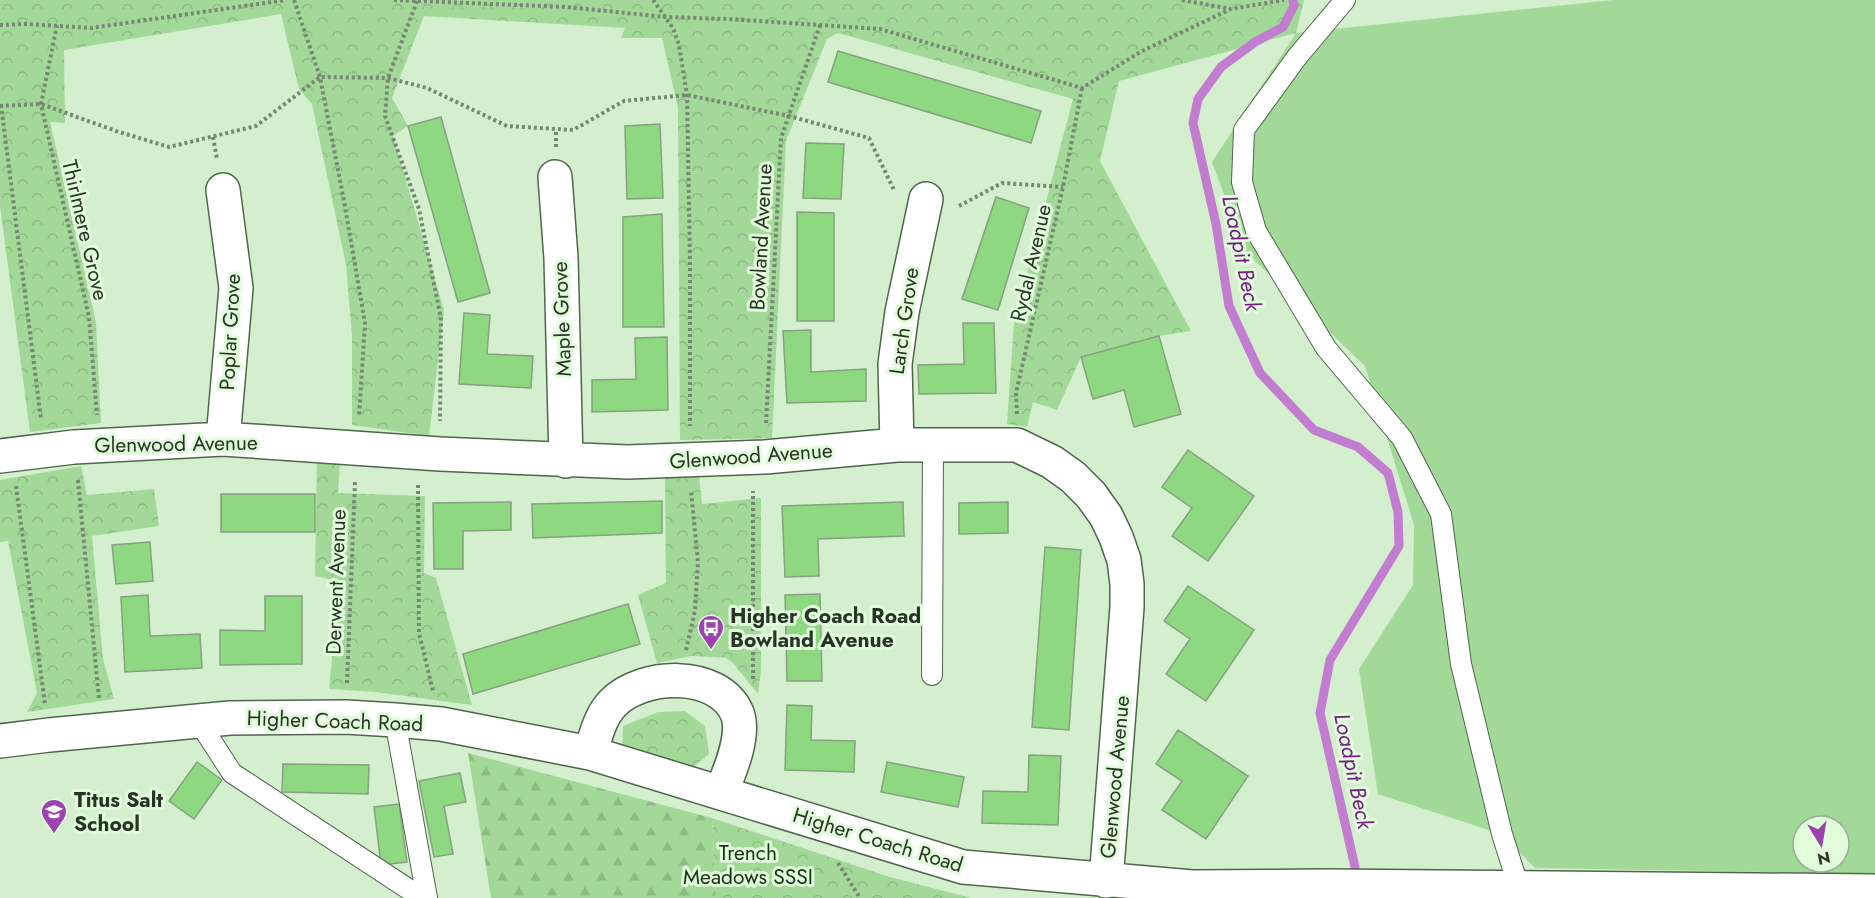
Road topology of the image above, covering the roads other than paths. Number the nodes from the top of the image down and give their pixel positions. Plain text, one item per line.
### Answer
1 (1345, 0) edge
2 (555, 177) dead end
3 (223, 190) dead end
4 (926, 199) road end
5 (223, 439) junction
6 (933, 444) junction
7 (897, 445) junction
8 (6, 456) edge
9 (566, 461) junction
10 (932, 675) dead end
11 (395, 720) junction
12 (199, 722) junction
13 (0, 741) edge
14 (590, 753) junction
15 (721, 793) junction
16 (1106, 881) junction
17 (1519, 888) junction
18 (1875, 891) edge
19 (422, 898) edge
20 (427, 898) edge

1 - 17 lane
2 - 9 street, Maple Grove
3 - 5 street, Poplar Grove
4 - 7 street, Larch Grove
5 - 8 street, Glenwood Avenue
5 - 9 street, Glenwood Avenue
6 - 7 street, Glenwood Avenue
6 - 10 lane
6 - 16 street, Glenwood Avenue
7 - 9 street, Glenwood Avenue
11 - 12 street, Higher Coach Road
11 - 14 street, Higher Coach Road
11 - 20 lane
12 - 13 street, Higher Coach Road
12 - 19 lane
14 - 15 street, Higher Coach Road
14 - 15 street
15 - 16 street, Higher Coach Road
16 - 17 street, Higher Coach Road
17 - 18 street, Higher Coach Road

